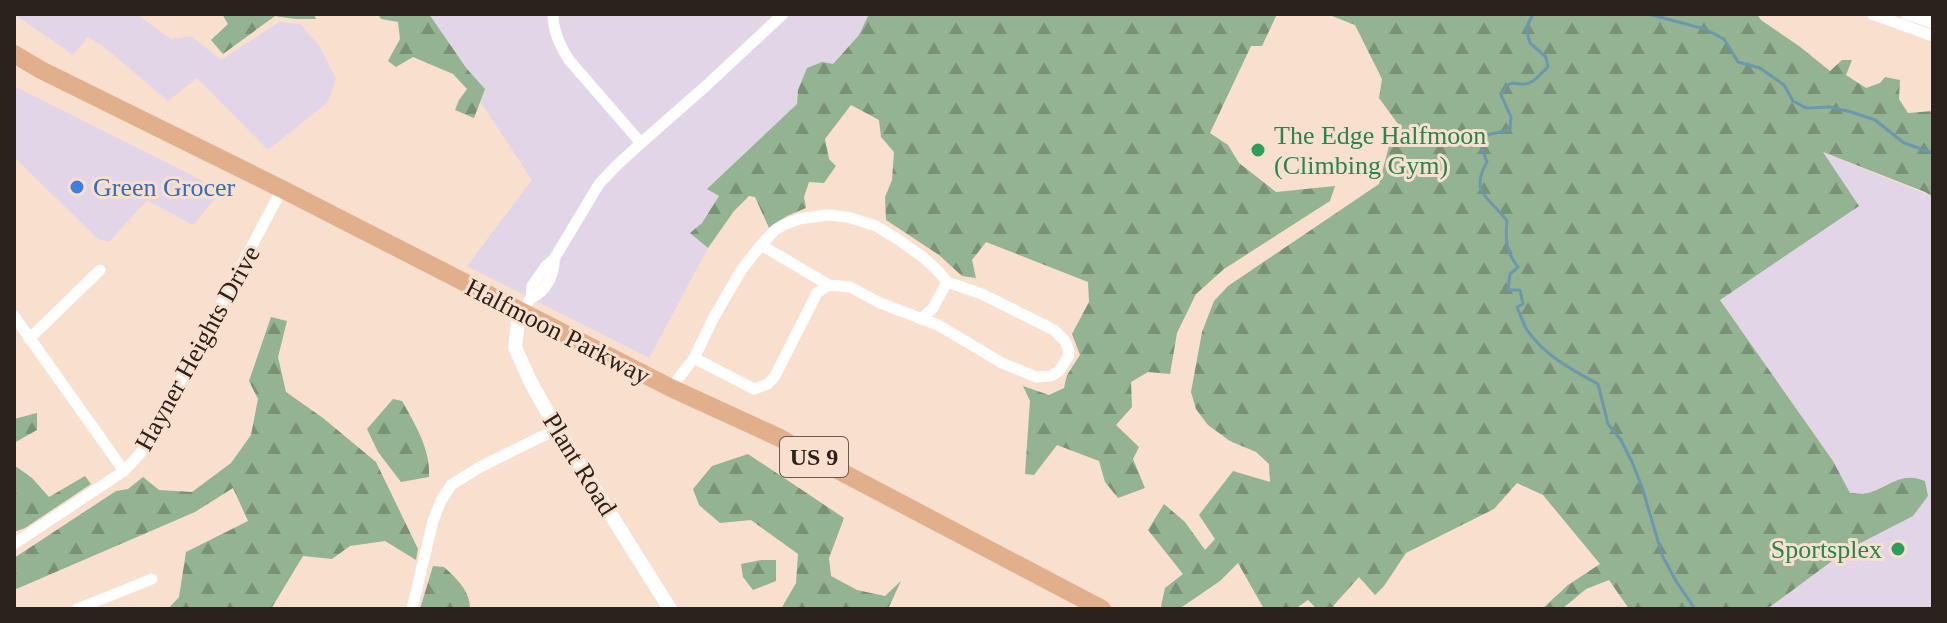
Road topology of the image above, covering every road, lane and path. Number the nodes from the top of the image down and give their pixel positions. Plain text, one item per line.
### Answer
1 (553, 14) edge
2 (783, 14) edge
3 (1872, 14) edge
4 (1903, 17) edge
5 (1933, 23) edge
6 (1933, 36) edge
7 (14, 54) edge
8 (641, 143) junction
9 (282, 189) junction
10 (761, 245) junction
11 (100, 270) dead end
12 (947, 282) junction
13 (829, 285) junction
14 (526, 305) junction
15 (14, 316) edge
16 (921, 319) junction
17 (29, 339) junction
18 (694, 358) junction
19 (671, 388) junction
20 (557, 429) junction
21 (124, 471) junction
22 (14, 544) edge
23 (152, 579) dead end
24 (77, 609) edge
25 (412, 609) edge
26 (670, 609) edge
27 (1102, 609) edge

1 - 8 street
2 - 8 street
3 - 4 street
4 - 5 street
4 - 6 street
7 - 9 main road, Halfmoon Parkway / US 9
8 - 14 street
9 - 14 main road, Halfmoon Parkway / US 9
9 - 21 street, Hayner Heights Drive
10 - 12 street
10 - 13 street
10 - 18 street
11 - 17 street
12 - 16 street
12 - 16 street
13 - 16 street
13 - 18 street
14 - 19 main road, Halfmoon Parkway / US 9
14 - 20 street, Plant Road
15 - 17 street
17 - 21 street
18 - 19 street
19 - 27 main road, Halfmoon Parkway / US 9
20 - 25 street
20 - 26 street, Plant Road
21 - 22 street, Hayner Heights Drive
23 - 24 street

